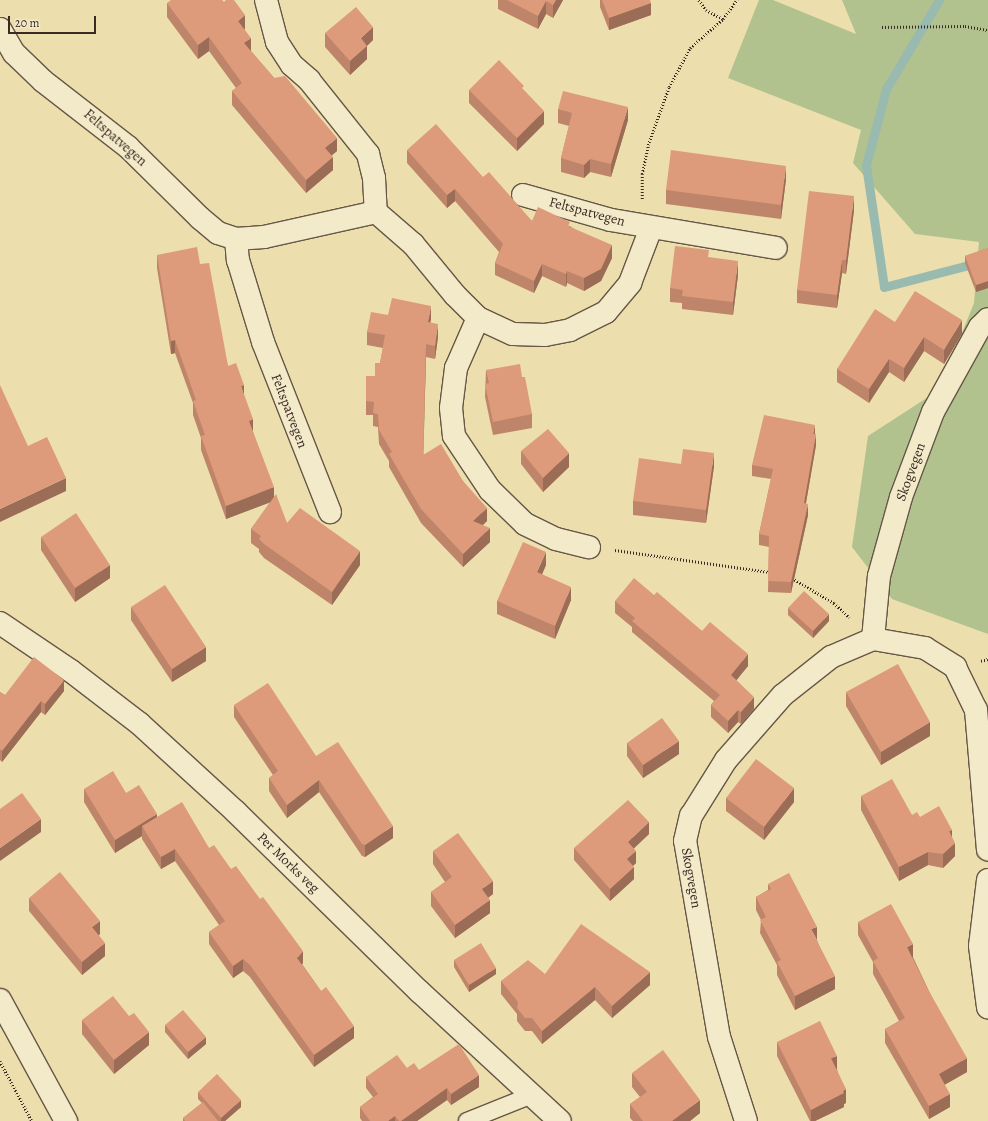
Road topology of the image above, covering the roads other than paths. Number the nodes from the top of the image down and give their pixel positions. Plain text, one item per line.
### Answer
1 (266, 0) edge
2 (0, 29) edge
3 (523, 195) dead end
4 (376, 212) junction
5 (651, 228) junction
6 (236, 239) junction
7 (776, 248) dead end
8 (478, 318) junction
9 (988, 319) edge
10 (330, 512) dead end
11 (589, 547) road end
12 (0, 623) edge
13 (873, 639) junction
14 (988, 849) edge
15 (988, 880) edge
16 (0, 1000) edge
17 (988, 1008) edge
18 (532, 1095) junction
19 (66, 1121) edge
20 (467, 1121) edge
21 (560, 1121) edge
22 (746, 1121) edge

1 - 4 street
2 - 6 street, Feltspatvegen
3 - 5 street, Feltspatvegen
4 - 6 street, Feltspatvegen
4 - 8 street
5 - 7 street, Feltspatvegen
5 - 8 street
6 - 10 street, Feltspatvegen
8 - 11 street
9 - 13 street, Skogvegen
12 - 18 street, Per Morks veg
13 - 14 street
13 - 22 street, Skogvegen
15 - 17 street
16 - 19 street
18 - 20 lane
18 - 21 street, Per Morks veg

